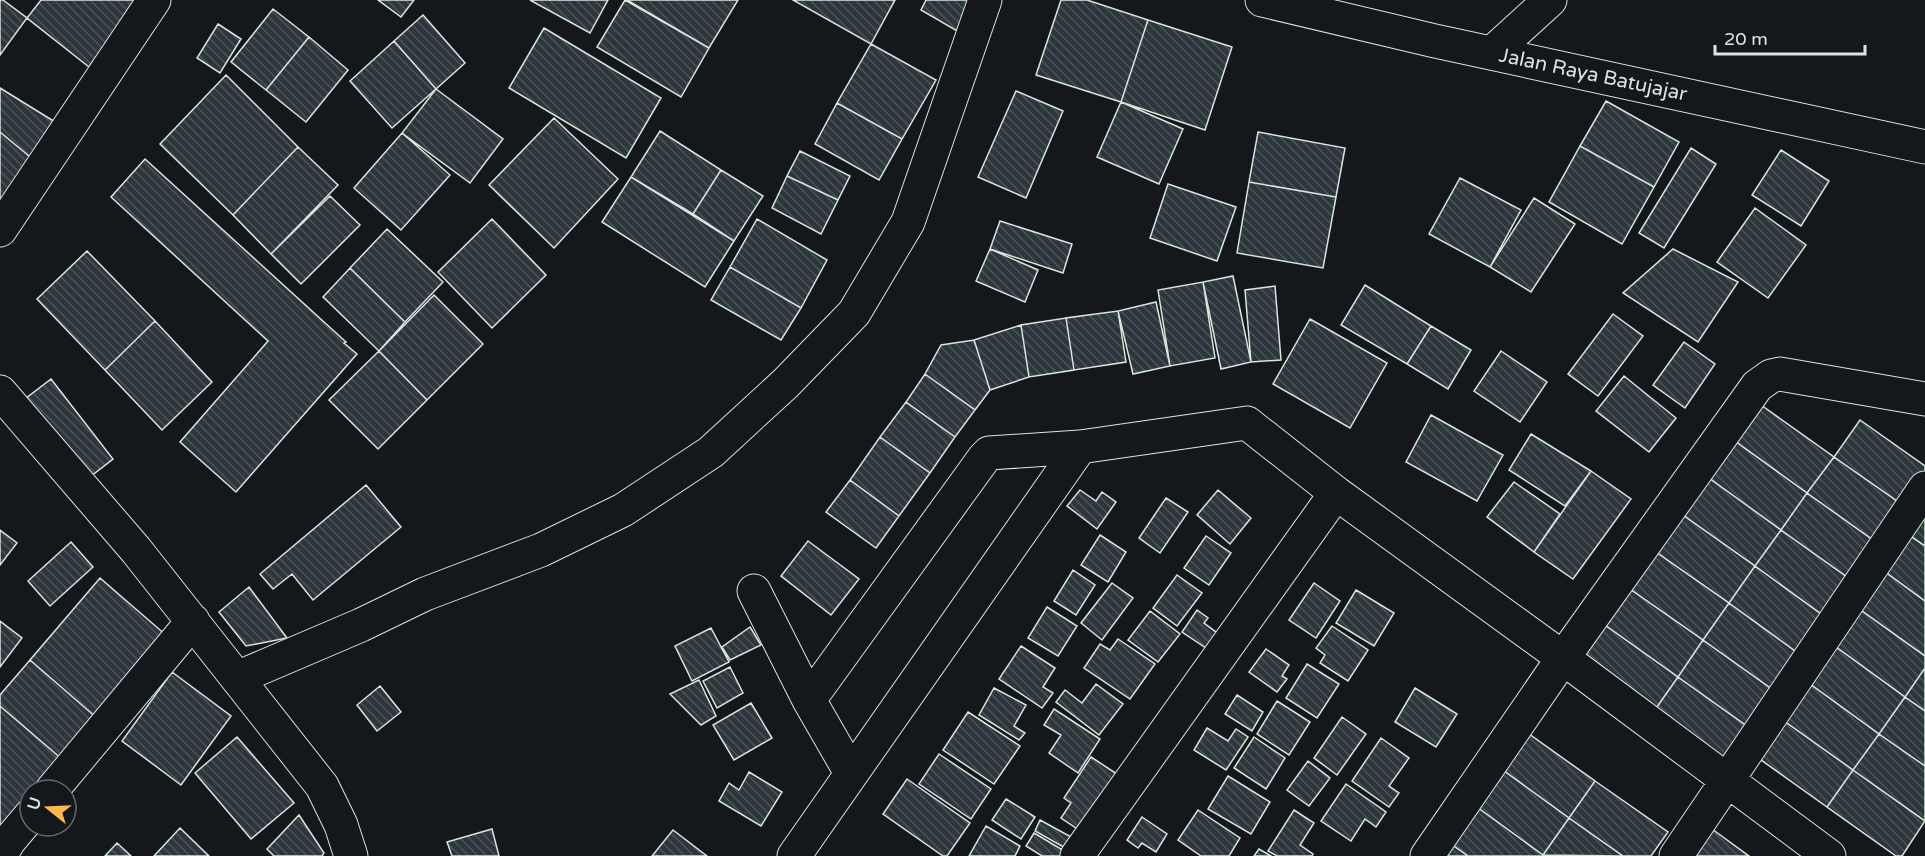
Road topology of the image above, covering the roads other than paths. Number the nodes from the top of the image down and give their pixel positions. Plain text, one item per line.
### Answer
1 (154, 0) edge
2 (985, 0) edge
3 (1262, 0) edge
4 (1550, 0) edge
5 (1492, 53) junction
6 (1925, 147) edge
7 (0, 230) edge
8 (0, 392) edge
9 (1925, 399) edge
10 (1080, 447) junction
11 (1925, 488) edge
12 (1336, 493) junction
13 (754, 591) dead end
14 (193, 621) junction
15 (1563, 658) junction
16 (237, 678) junction
17 (809, 700) junction
18 (850, 773) junction
19 (62, 778) edge
20 (1727, 781) junction
21 (18, 830) edge
22 (0, 856) edge
23 (351, 856) edge
24 (794, 856) edge
25 (1077, 856) edge
26 (1427, 856) edge
27 (1676, 856) edge
28 (1829, 856) edge

1 - 7 main road
2 - 16 main road
3 - 5 main road, Jalan Raya Batujajar
4 - 5 main road
5 - 6 main road, Jalan Raya Batujajar
8 - 14 main road
9 - 15 main road
10 - 12 main road
10 - 17 main road
10 - 18 main road
11 - 20 main road
12 - 15 main road
12 - 25 main road
13 - 17 main road
14 - 16 main road
14 - 19 main road
15 - 20 main road
15 - 26 main road
16 - 23 main road
17 - 18 main road
18 - 24 main road
20 - 27 main road
20 - 28 main road
21 - 22 main road

